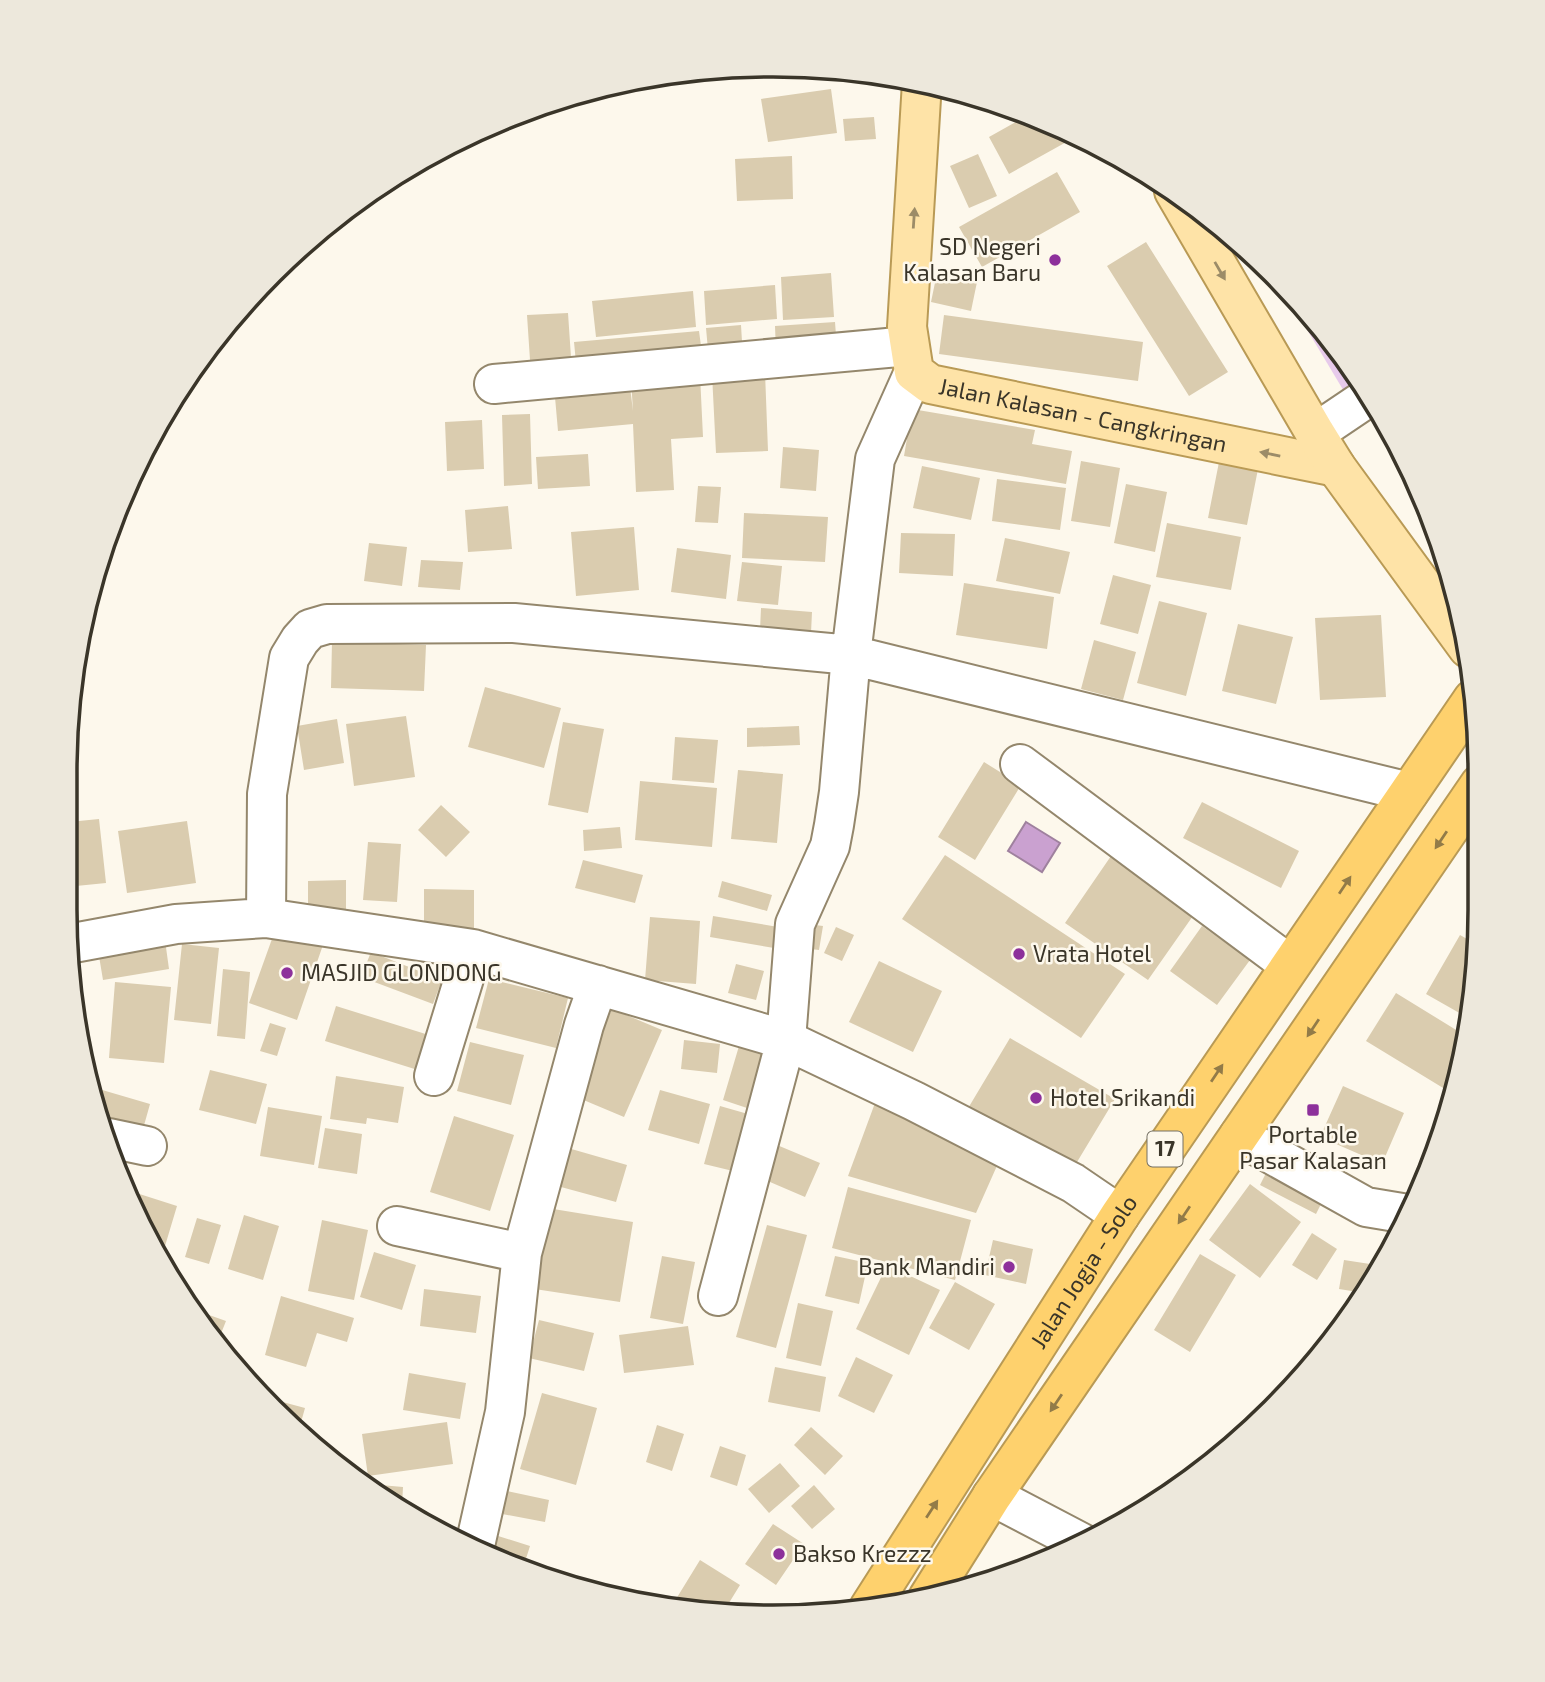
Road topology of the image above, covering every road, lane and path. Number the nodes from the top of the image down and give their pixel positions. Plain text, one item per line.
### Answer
1 (921, 93) edge
2 (1188, 215) edge
3 (911, 359) junction
4 (494, 384) dead end
5 (1361, 402) edge
6 (1314, 433) junction
7 (1336, 467) junction
8 (1452, 627) edge
9 (851, 655) junction
10 (1465, 710) edge
11 (1020, 764) dead end
12 (1409, 792) junction
13 (1468, 802) edge
14 (266, 918) junction
15 (473, 949) junction
16 (78, 950) edge
17 (1290, 965) junction
18 (598, 985) junction
19 (786, 1040) junction
20 (434, 1076) dead end
21 (1239, 1136) junction
22 (116, 1140) edge
23 (147, 1146) dead end
24 (1398, 1212) edge
25 (1120, 1215) junction
26 (397, 1227) dead end
27 (522, 1253) junction
28 (718, 1296) dead end
29 (992, 1496) junction
30 (1071, 1537) edge
31 (477, 1538) edge
32 (936, 1585) edge
33 (876, 1597) edge

3 -> 1 main road
2 -> 6 main road
3 - 4 street
7 -> 3 main road, Jalan Kalasan - Cangkringan
3 - 9 street
5 - 6 street
6 - 7 main road
7 - 8 main road
9 - 12 street
9 - 14 street
9 - 19 street
10 - 12 highway, Jalan Jogja - Solo / 17
11 - 17 street
17 -> 12 highway, Jalan Jogja - Solo / 17
13 -> 21 highway, 17
14 - 15 street
14 - 16 street
15 - 18 street
15 - 20 street
25 -> 17 highway, Jalan Jogja - Solo / 17
18 - 19 street
18 - 27 street
19 - 25 street
19 - 28 street
21 - 24 street
21 -> 29 highway, 17
22 - 23 street
33 -> 25 highway, Jalan Jogja - Solo / 17
26 - 27 street
27 - 31 street
29 - 30 street
29 - 32 highway, 17

